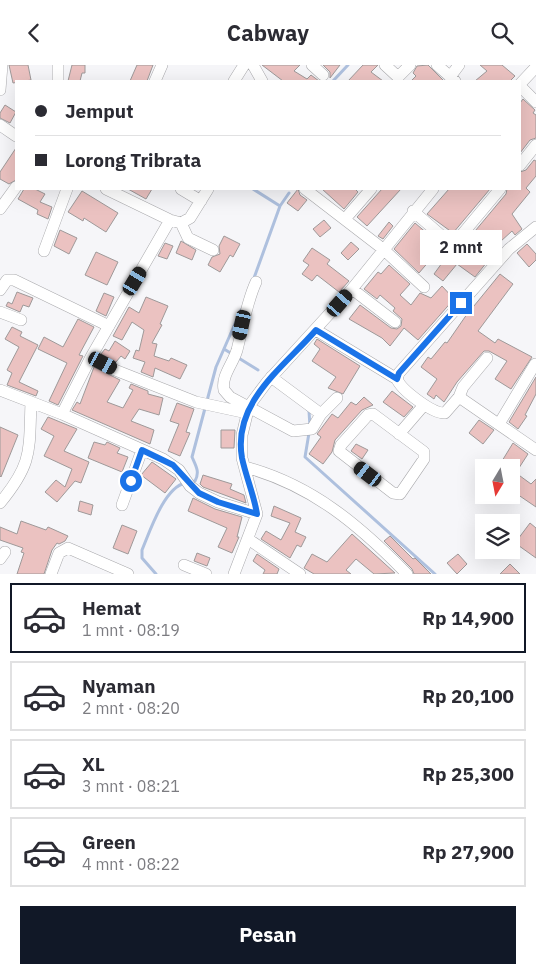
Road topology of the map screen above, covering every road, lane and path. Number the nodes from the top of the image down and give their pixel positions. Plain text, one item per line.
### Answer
1 (2, 65) edge
2 (58, 65) edge
3 (162, 65) edge
4 (244, 65) edge
5 (253, 65) edge
6 (312, 65) edge
7 (385, 65) edge
8 (410, 65) edge
9 (437, 65) edge
10 (459, 65) edge
11 (531, 68) edge
12 (324, 75) dead end
13 (452, 79) edge
14 (58, 80) edge
15 (155, 80) edge
16 (235, 80) edge
17 (265, 80) edge
18 (521, 83) edge
19 (521, 86) edge
20 (0, 89) edge
21 (536, 102) edge
22 (0, 125) edge
23 (15, 135) edge
24 (536, 145) edge
25 (521, 164) edge
26 (15, 188) edge
27 (67, 190) edge
28 (183, 190) edge
29 (207, 190) edge
30 (308, 190) edge
31 (370, 190) edge
32 (432, 190) edge
33 (499, 190) edge
34 (120, 192) edge
35 (200, 201) junction
36 (2, 204) edge
37 (413, 211) junction
38 (345, 219) junction
39 (175, 222) junction
40 (536, 227) edge
41 (383, 249) junction
42 (213, 250) dead end
43 (44, 251) dead end
44 (256, 282) dead end
45 (424, 287) dead end
46 (352, 289) junction
47 (0, 290) edge
48 (0, 312) edge
49 (21, 320) dead end
50 (395, 322) dead end
51 (109, 326) junction
52 (316, 330) junction
53 (91, 357) junction
54 (486, 358) dead end
55 (535, 364) edge
56 (272, 377) junction
57 (397, 379) junction
58 (0, 390) edge
59 (459, 397) junction
60 (337, 398) dead end
61 (31, 402) junction
62 (424, 405) junction
63 (248, 409) junction
64 (62, 414) junction
65 (322, 414) junction
66 (499, 424) junction
67 (399, 434) junction
68 (142, 450) junction
69 (536, 450) edge
70 (245, 467) junction
71 (0, 503) edge
72 (122, 505) dead end
73 (257, 514) junction
74 (248, 539) junction
75 (184, 565) dead end
76 (51, 574) edge
77 (128, 574) edge
78 (206, 574) edge
79 (234, 574) edge
80 (300, 574) edge
81 (407, 574) edge

1 - 20 street
2 - 14 street
3 - 15 street
4 - 16 street
5 - 17 street
6 - 12 street
7 - 8 street
9 - 13 street
10 - 13 street
11 - 18 street
19 - 21 street
22 - 23 street
24 - 25 street
26 - 36 street
27 - 43 street
28 - 35 street
29 - 35 street
30 - 38 street
31 - 38 street
32 - 37 street
33 - 37 street
34 - 39 street
35 - 39 street
37 - 41 street
38 - 41 street
39 - 42 street
39 - 51 street
40 - 57 street
41 - 45 street
41 - 46 street
44 - 63 street
46 - 50 street
46 - 52 street
47 - 51 street
48 - 49 street
51 - 53 street
52 - 56 street
52 - 57 street
53 - 63 street
53 - 64 street
54 - 59 street
55 - 66 street
56 - 63 street
56 - 65 street
57 - 62 street
58 - 61 street
59 - 62 street
59 - 66 street
60 - 65 street
61 - 64 street
61 - 71 street
62 - 67 street
63 - 65 street
63 - 70 street
64 - 68 street
66 - 69 street
67 - 67 street
68 - 72 street
68 - 73 street
70 - 73 street
70 - 81 street
73 - 74 street
74 - 79 street
74 - 80 street
75 - 78 street
76 - 77 street

